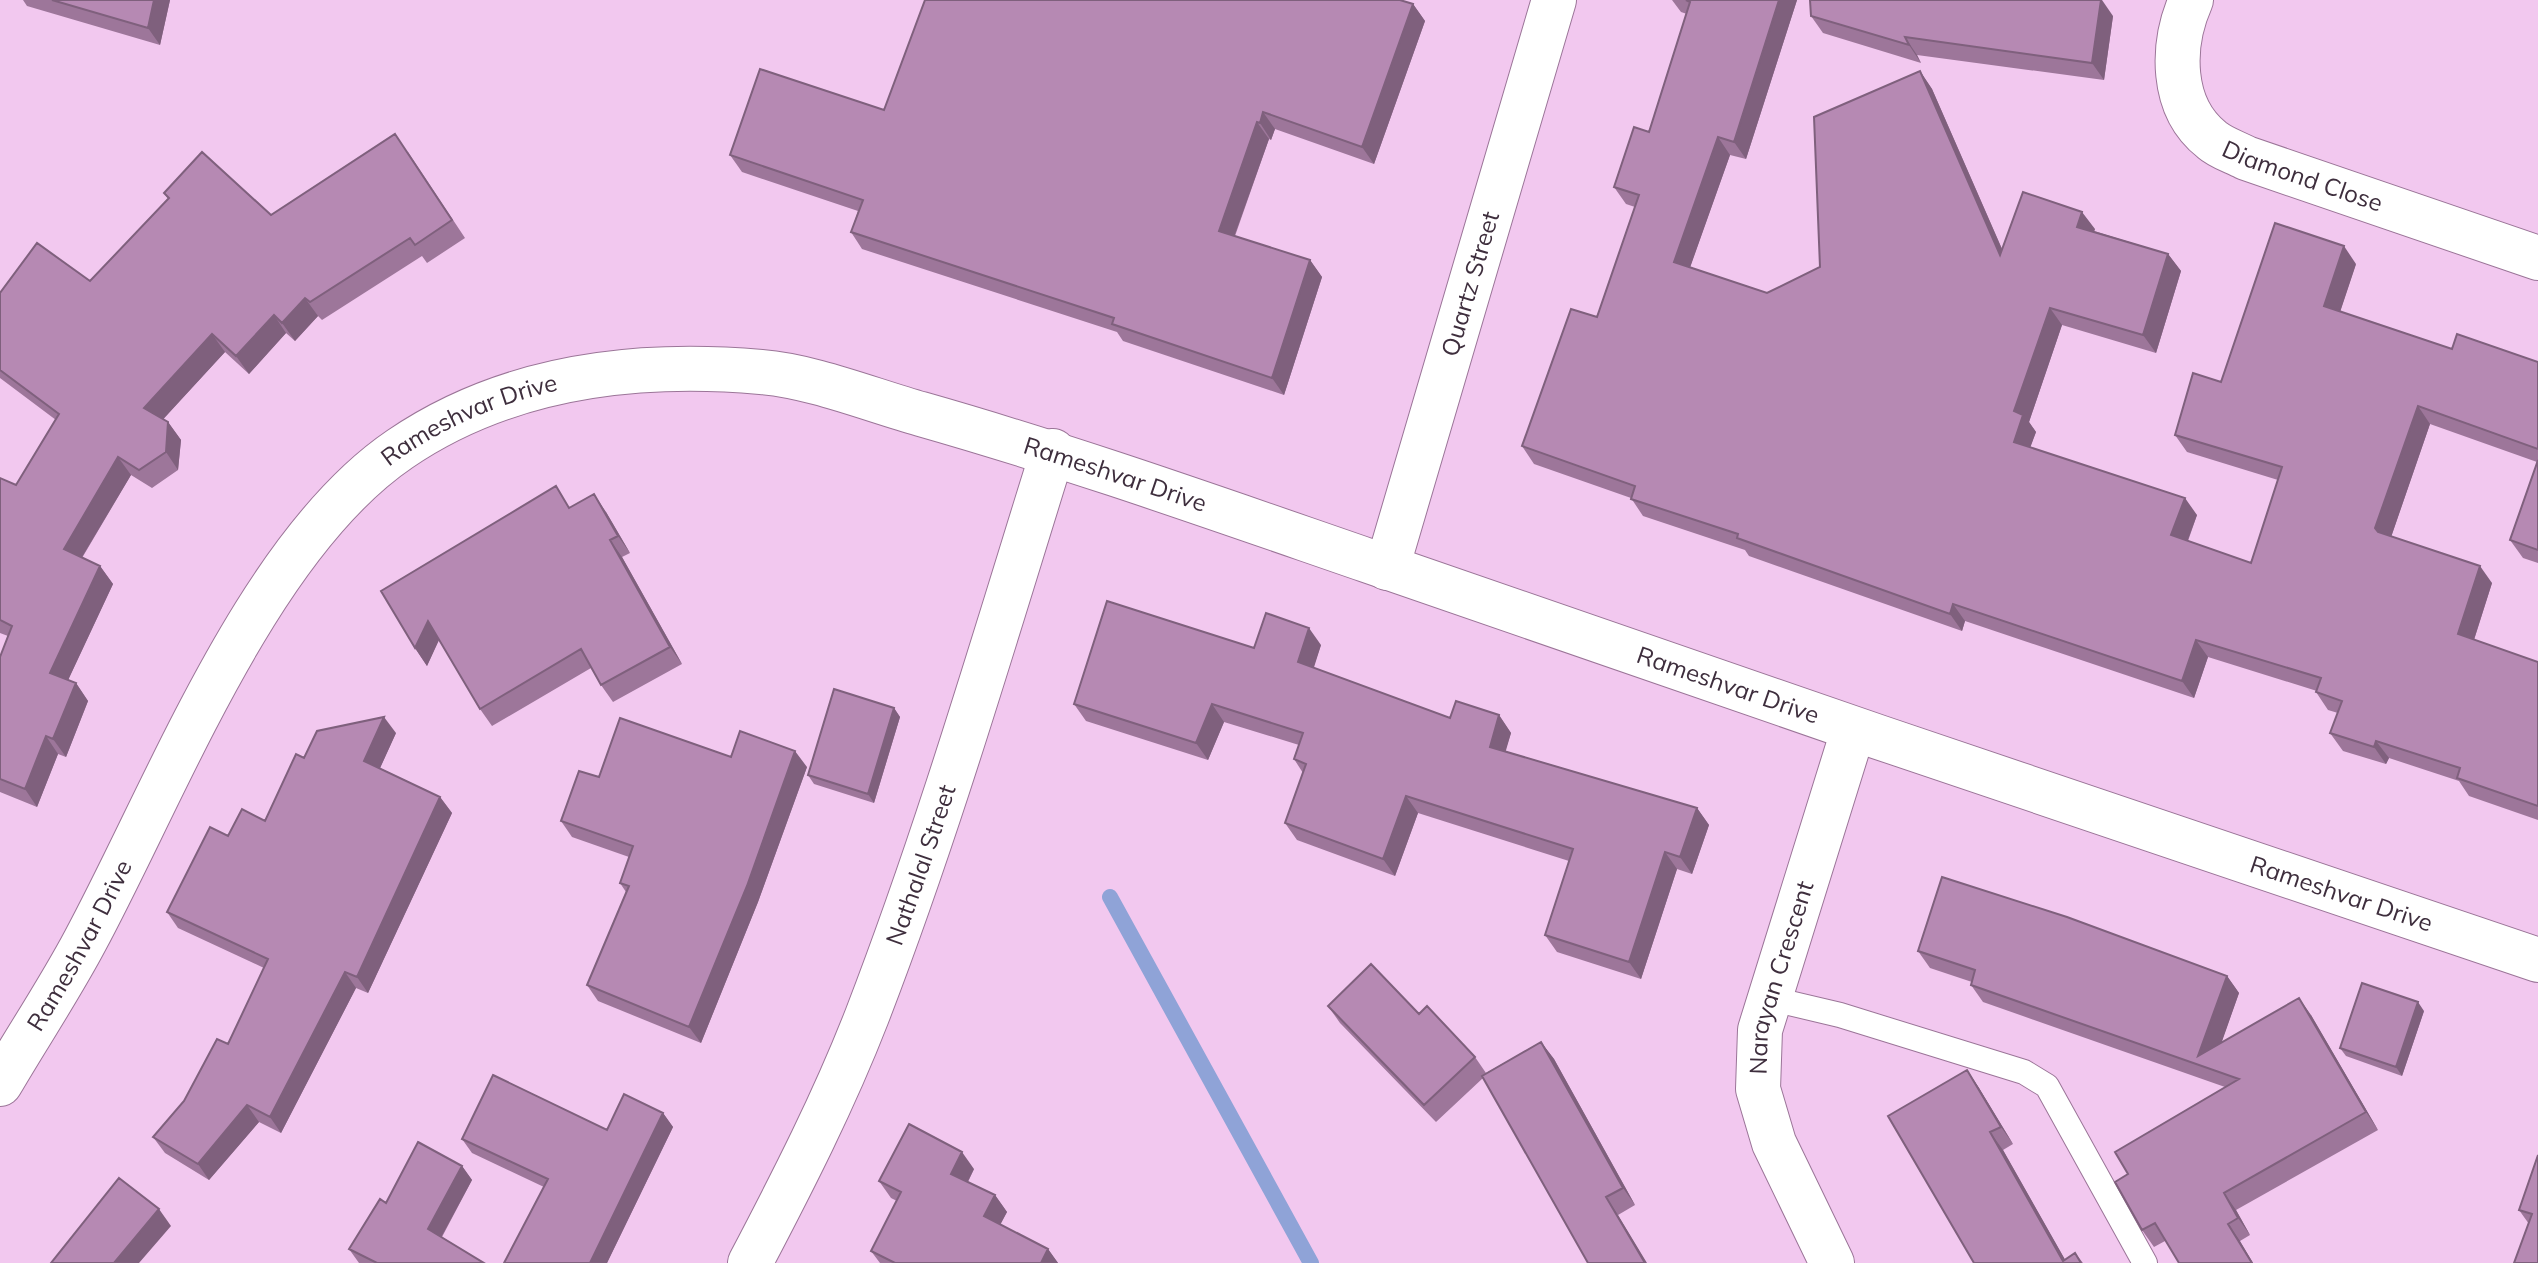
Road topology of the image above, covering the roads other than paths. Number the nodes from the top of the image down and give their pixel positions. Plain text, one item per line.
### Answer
1 (1554, 0) edge
2 (2191, 0) edge
3 (2538, 258) edge
4 (1053, 451) junction
5 (1387, 568) junction
6 (1853, 731) junction
7 (2538, 960) edge
8 (1768, 998) junction
9 (0, 1084) edge
10 (750, 1263) edge
11 (1832, 1263) edge
12 (2145, 1263) edge

1 - 5 street, Quartz Street
2 - 3 street, Diamond Close
4 - 5 street, Rameshvar Drive
4 - 9 street, Rameshvar Drive
4 - 10 street, Nathalal Street
5 - 6 street, Rameshvar Drive
6 - 7 street, Rameshvar Drive
6 - 8 street, Narayan Crescent
8 - 11 street, Narayan Crescent
8 - 12 lane

